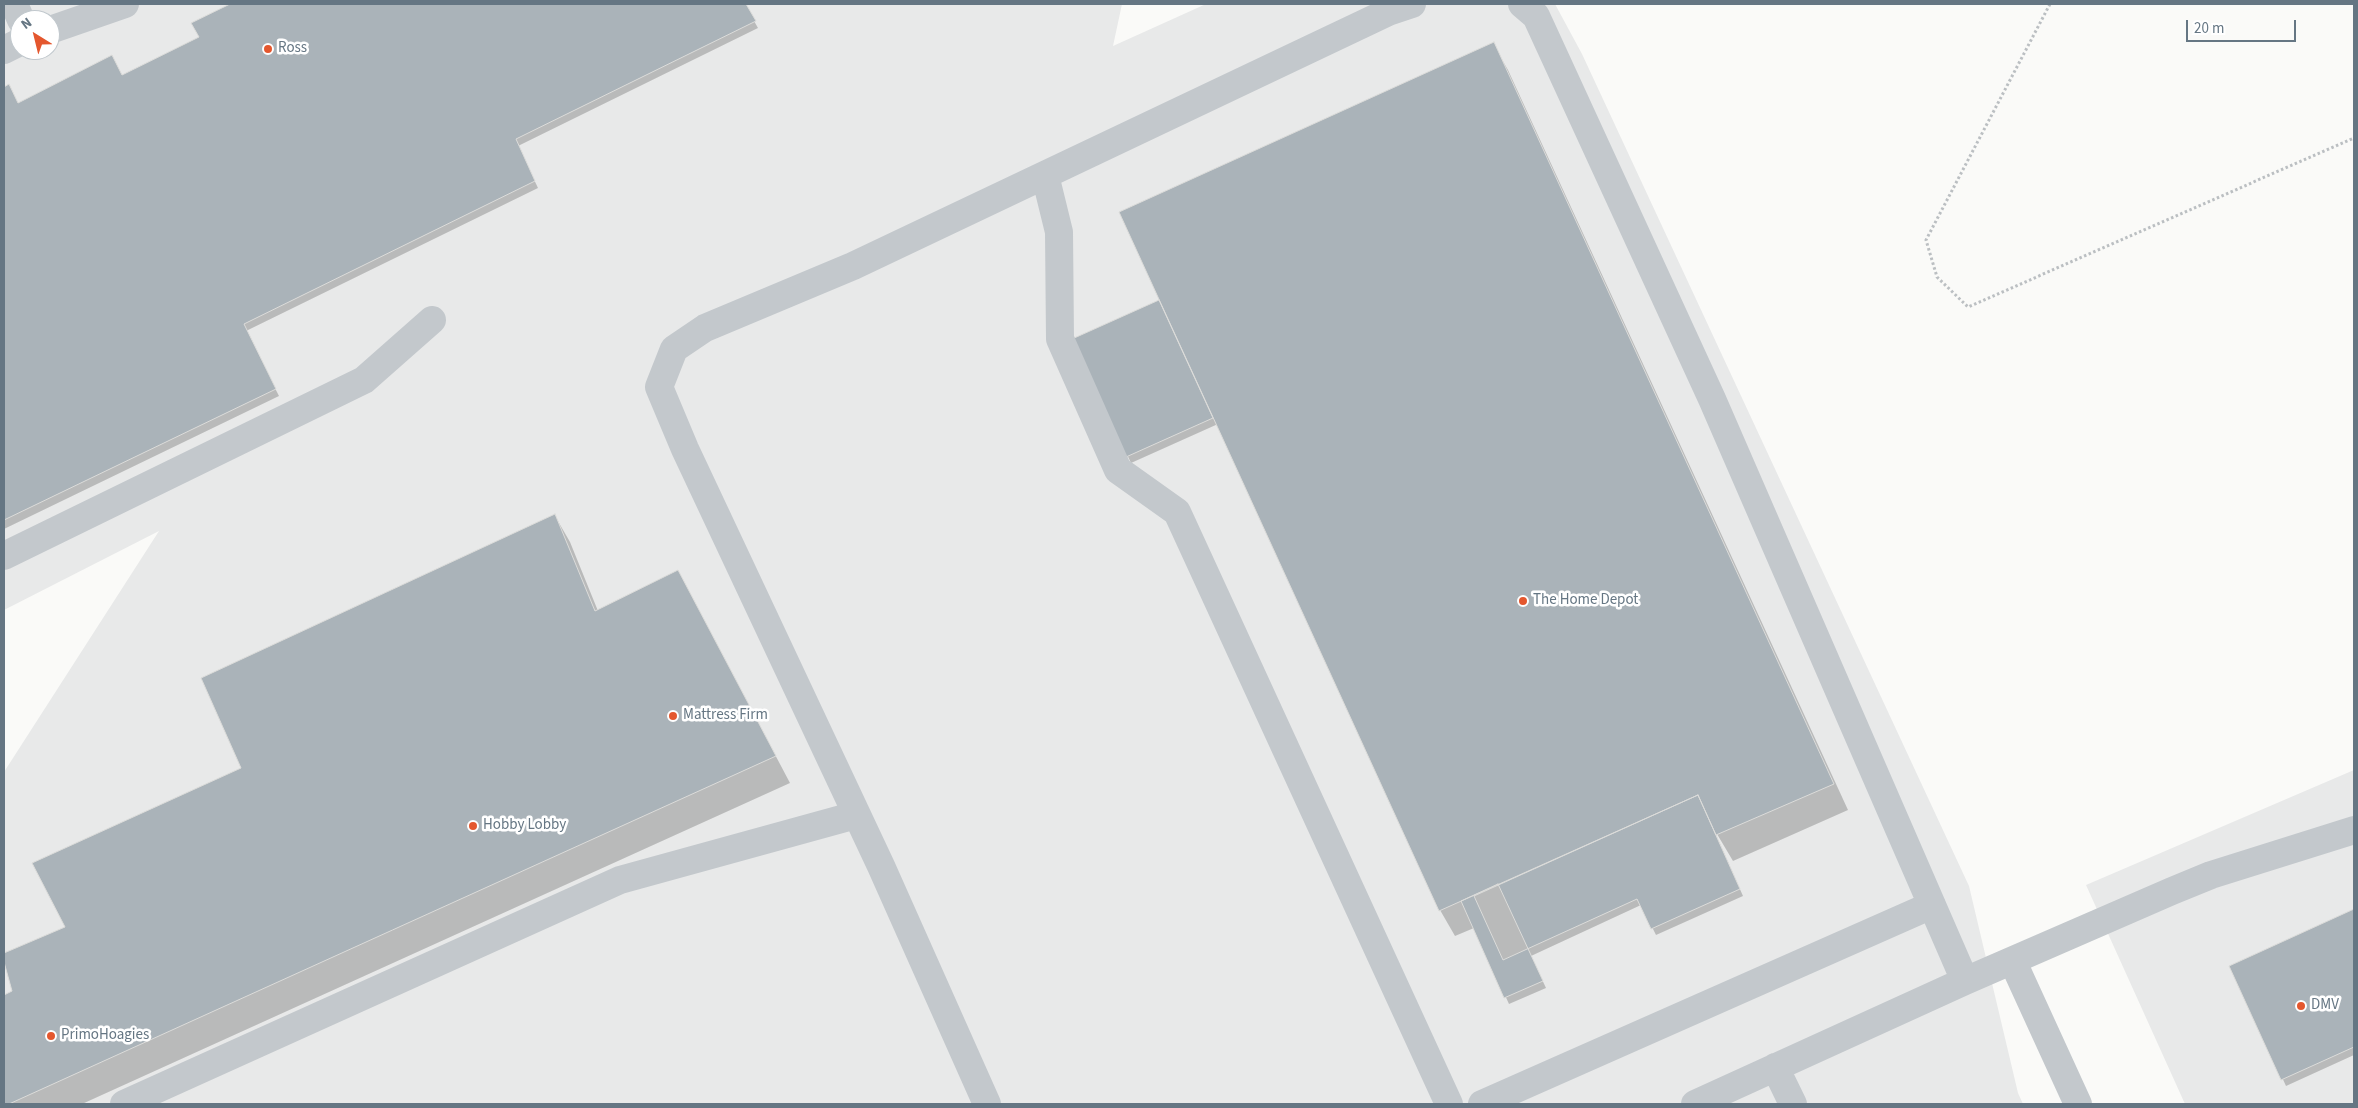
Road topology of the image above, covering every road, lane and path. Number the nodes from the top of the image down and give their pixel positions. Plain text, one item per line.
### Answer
1 (125, 4) edge
2 (1412, 4) edge
3 (1522, 4) edge
4 (2050, 4) edge
5 (60, 27) edge
6 (2354, 138) edge
7 (1045, 175) junction
8 (432, 320) dead end
9 (4, 556) edge
10 (856, 815) junction
11 (2354, 830) edge
12 (1932, 905) junction
13 (2013, 962) junction
14 (1965, 981) junction
15 (1775, 1067) junction
16 (988, 1103) edge
17 (124, 1104) edge
18 (1449, 1104) edge
19 (1482, 1104) edge
20 (1695, 1104) edge
21 (1793, 1104) edge
22 (2078, 1104) edge

1 - 5 lane
2 - 7 lane
3 - 12 lane
4 - 6 path
7 - 10 lane
7 - 18 lane
8 - 9 lane
10 - 16 lane
10 - 17 lane
11 - 13 lane
12 - 14 lane
12 - 19 lane
13 - 14 lane
13 - 22 lane
14 - 15 lane
15 - 20 lane
15 - 21 lane

